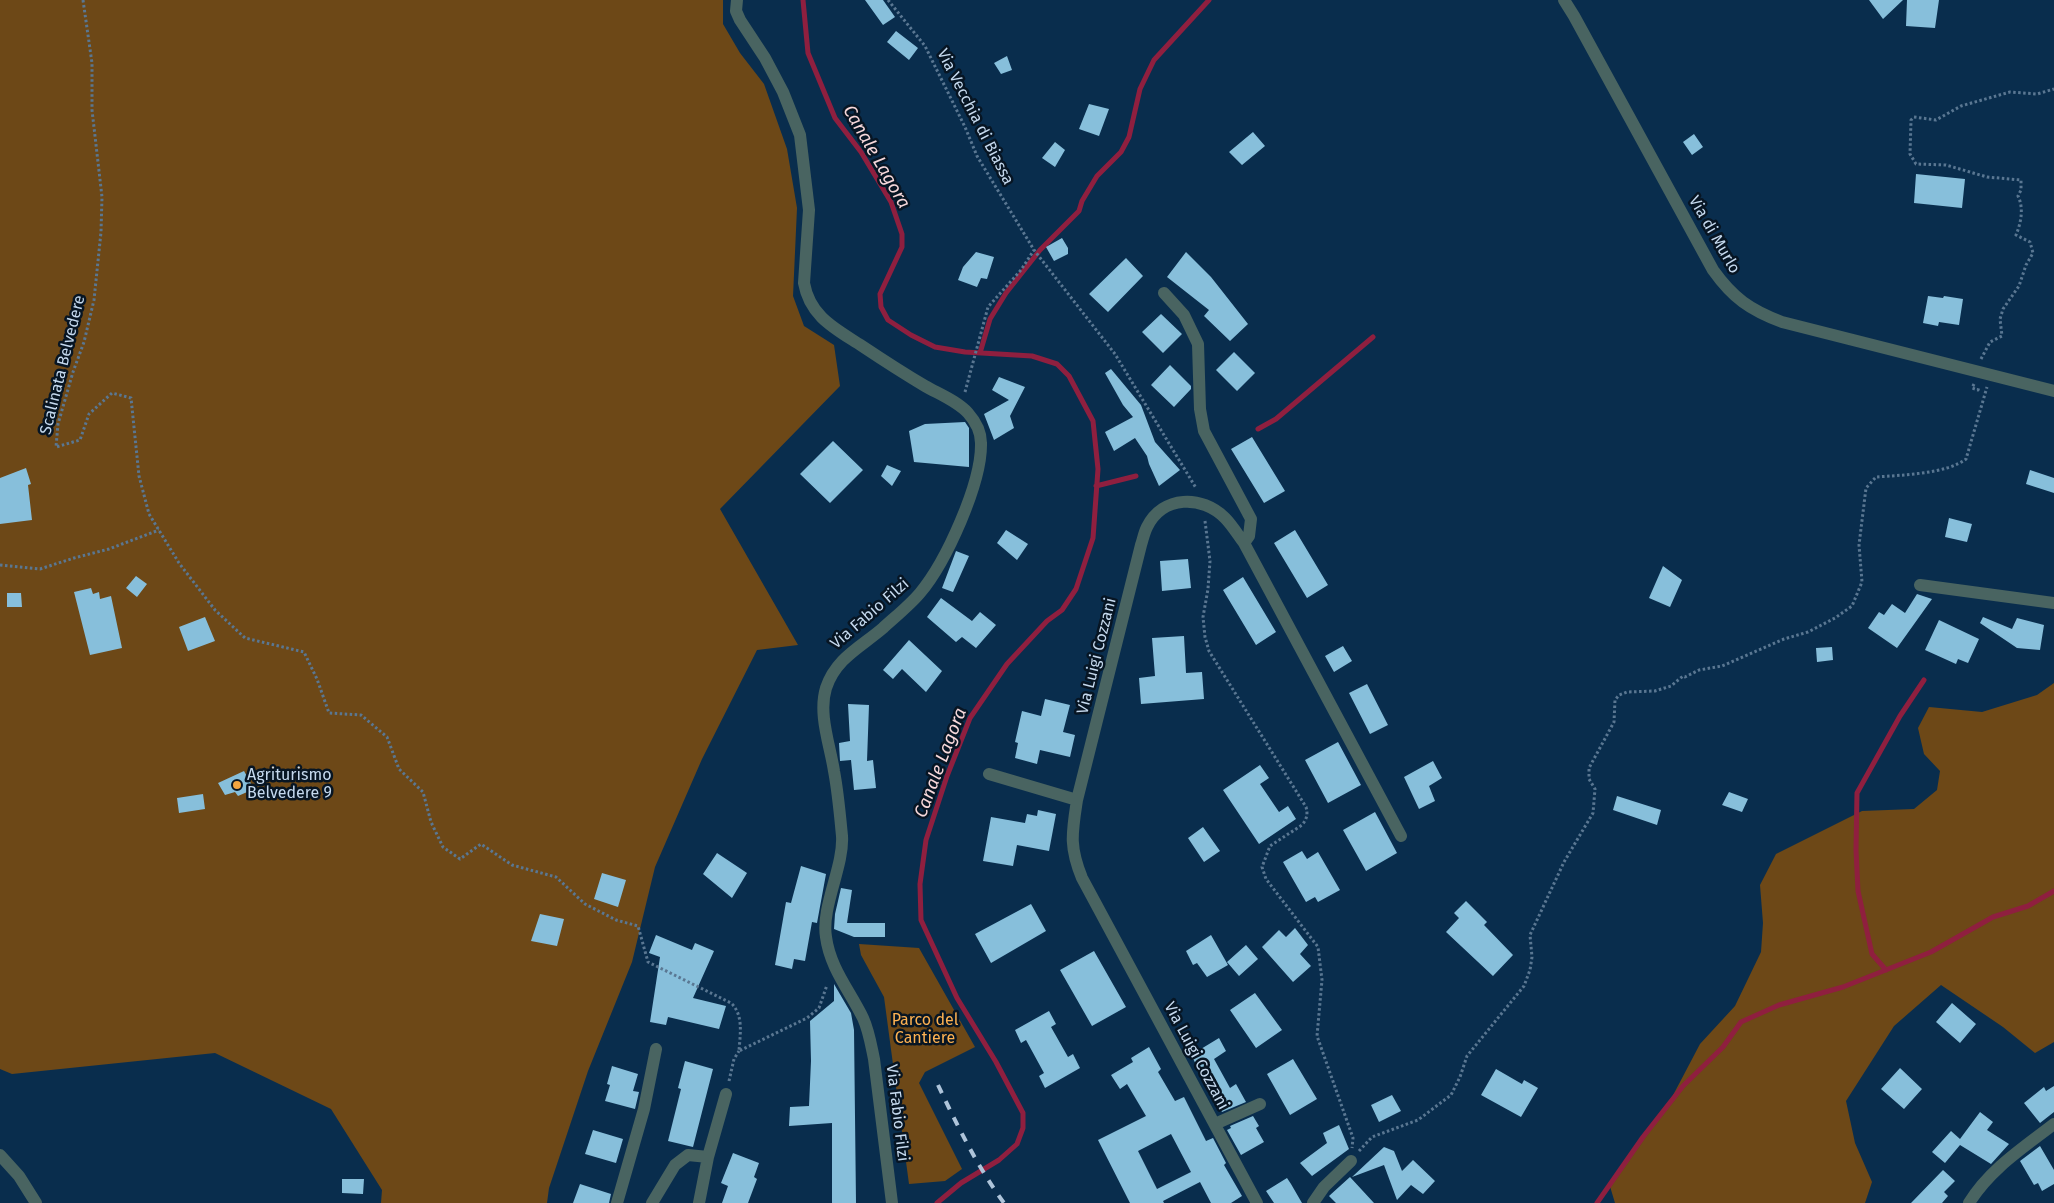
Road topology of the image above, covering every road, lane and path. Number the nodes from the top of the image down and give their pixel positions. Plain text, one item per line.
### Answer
1 (83, 0) edge
2 (737, 0) edge
3 (888, 0) edge
4 (1564, 0) edge
5 (2054, 89) edge
6 (1034, 250) junction
7 (1164, 293) dead end
8 (971, 369) dead end
9 (1977, 371) junction
10 (2054, 391) edge
11 (1202, 504) junction
12 (159, 530) junction
13 (1244, 543) junction
14 (0, 565) edge
15 (1920, 585) dead end
16 (2054, 603) edge
17 (989, 774) dead end
18 (1077, 800) junction
19 (1401, 836) dead end
20 (827, 985) dead end
21 (656, 1049) dead end
22 (738, 1051) junction
23 (726, 1094) joint
24 (1260, 1104) dead end
25 (1215, 1124) junction
26 (2054, 1124) edge
27 (0, 1155) edge
28 (708, 1157) junction
29 (1351, 1161) junction
30 (36, 1203) edge
31 (617, 1203) edge
32 (652, 1203) edge
33 (699, 1203) edge
34 (892, 1203) edge
35 (1258, 1203) edge
36 (1313, 1203) edge
37 (1969, 1203) edge

1 - 12 path, Scalinata Belvedere
2 - 34 street, Via Fabio Filzi
3 - 6 path, Via Vecchia di Biassa
4 - 9 street, Via di Murlo
5 - 9 path
6 - 8 path
6 - 11 path, Via Vecchia di Biassa
7 - 13 street
9 - 10 street, Via di Murlo
9 - 29 path
11 - 13 street, Via Luigi Cozzani
11 - 18 street, Via Luigi Cozzani
11 - 29 path, Via Vecchia di Biassa
12 - 14 path
12 - 22 path, Scalinata Belvedere
13 - 19 street, Via Luigi Cozzani
15 - 16 street
17 - 18 street
18 - 25 street, Via Luigi Cozzani
20 - 22 path
21 - 31 street
22 - 23 path
23 - 28 street
24 - 25 street
25 - 35 street, Via Luigi Cozzani
26 - 37 street
27 - 30 street
28 - 32 street
28 - 33 street
29 - 36 street

